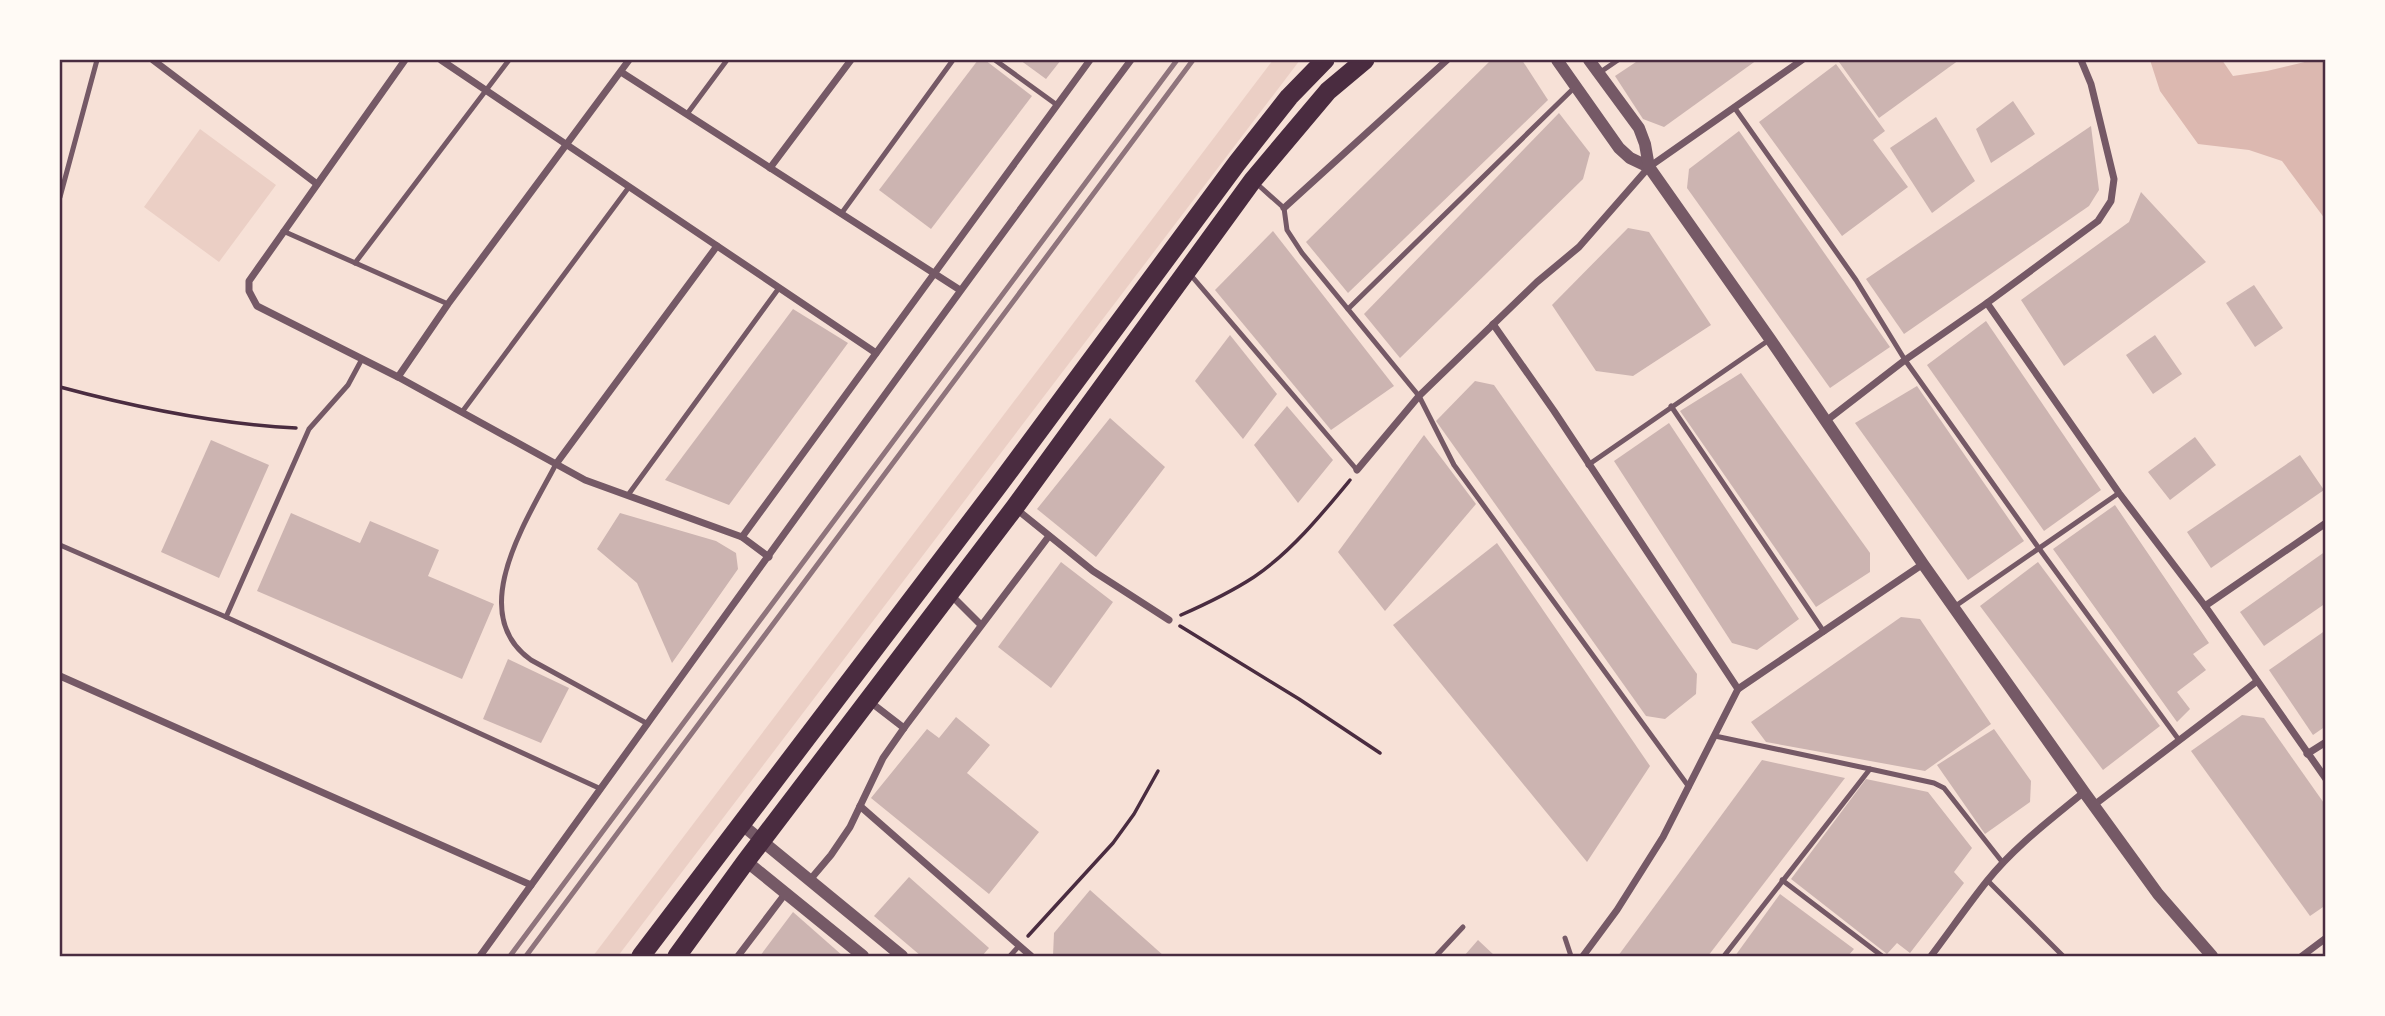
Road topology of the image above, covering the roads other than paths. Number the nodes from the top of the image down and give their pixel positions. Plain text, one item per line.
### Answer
1 (97, 60) edge
2 (153, 60) edge
3 (405, 60) edge
4 (441, 60) edge
5 (509, 60) edge
6 (629, 60) edge
7 (727, 60) edge
8 (851, 60) edge
9 (953, 60) edge
10 (995, 60) edge
11 (1090, 60) edge
12 (1130, 60) edge
13 (1325, 60) edge
14 (1365, 60) edge
15 (1447, 60) edge
16 (1557, 60) edge
17 (1589, 60) edge
18 (1618, 60) edge
19 (1802, 60) edge
20 (2081, 60) edge
21 (621, 72) junction
22 (1599, 73) junction
23 (1576, 86) junction
24 (487, 90) junction
25 (1057, 105) junction
26 (1734, 107) junction
27 (687, 114) junction
28 (567, 145) junction
29 (1649, 167) junction
30 (770, 168) junction
31 (1254, 180) junction
32 (317, 184) junction
33 (629, 187) junction
34 (60, 197) edge
35 (1284, 208) junction
36 (841, 214) junction
37 (283, 231) junction
38 (717, 246) junction
39 (355, 263) junction
40 (1188, 271) junction
41 (934, 274) junction
42 (779, 288) junction
43 (960, 290) junction
44 (1987, 303) junction
45 (448, 304) junction
46 (1349, 309) junction
47 (1493, 324) junction
48 (1770, 339) junction
49 (876, 353) junction
50 (362, 359) junction
51 (1905, 360) junction
52 (398, 377) junction
53 (1419, 396) junction
54 (1671, 406) junction
55 (462, 412) junction
56 (1826, 421) junction
57 (556, 464) junction
58 (1588, 465) junction
59 (1357, 470) joint
60 (2119, 493) junction
61 (628, 495) junction
62 (1015, 507) junction
63 (2326, 523) edge
64 (1049, 536) junction
65 (742, 537) junction
66 (60, 545) edge
67 (2038, 547) junction
68 (769, 557) junction
69 (1923, 564) junction
70 (950, 594) junction
71 (2205, 606) junction
72 (1954, 607) junction
73 (226, 617) junction
74 (1169, 620) road end
75 (981, 625) junction
76 (1824, 632) junction
77 (60, 676) edge
78 (2256, 682) junction
79 (1738, 689) junction
80 (869, 701) junction
81 (648, 724) junction
82 (904, 728) junction
83 (1715, 736) junction
84 (2179, 740) junction
85 (2326, 742) edge
86 (2307, 754) junction
87 (1870, 769) junction
88 (2326, 779) edge
89 (1689, 787) junction
90 (601, 789) junction
91 (2084, 792) junction
92 (2094, 804) junction
93 (860, 806) junction
94 (740, 823) junction
95 (763, 841) junction
96 (746, 862) junction
97 (2003, 863) junction
98 (1782, 880) junction
99 (1987, 880) junction
100 (808, 881) junction
101 (531, 886) junction
102 (785, 894) junction
103 (1463, 927) dead end
104 (1565, 938) dead end
105 (2326, 938) edge
106 (1019, 946) junction
107 (480, 957) edge
108 (641, 957) edge
109 (677, 957) edge
110 (738, 957) edge
111 (863, 957) edge
112 (902, 957) edge
113 (1010, 957) edge
114 (1031, 957) edge
115 (1436, 957) edge
116 (1571, 957) edge
117 (1583, 957) edge
118 (1724, 957) edge
119 (1882, 957) edge
120 (1931, 957) edge
121 (2063, 957) edge
122 (2212, 957) edge
123 (2302, 957) edge

1 - 34 lane
2 - 32 street
3 - 32 street
4 - 24 street
5 - 24 lane
6 - 21 street
7 - 27 lane
8 - 30 street
9 - 36 lane
10 - 25 lane
11 - 25 street
12 - 43 street
13 - 94 highway
14 - 31 highway
15 - 35 street
16 - 23 street
17 - 22 street
18 - 22 lane
19 - 26 street
20 - 44 street
21 - 27 street
21 - 28 street
22 - 29 street
23 - 29 street
23 - 46 lane
24 - 28 street
24 - 39 lane
25 - 41 street
26 - 29 street
26 - 51 lane
27 - 30 street
28 - 33 street
28 - 45 street
29 - 47 street
29 - 48 street
30 - 36 street
31 - 35 lane
31 - 40 highway
32 - 37 street
33 - 38 street
33 - 55 lane
35 - 46 lane
36 - 41 street
37 - 39 lane
37 - 50 street
38 - 42 street
38 - 57 street
39 - 45 lane
40 - 59 lane
40 - 62 highway
41 - 43 street
41 - 49 street
42 - 49 street
42 - 61 lane
43 - 68 street
44 - 51 street
44 - 60 street
45 - 52 street
46 - 53 lane
47 - 53 street
47 - 58 street
48 - 54 lane
48 - 56 street
49 - 65 street
50 - 52 street
50 - 73 lane
51 - 56 street
51 - 67 lane
52 - 55 street
53 - 59 street
53 - 89 lane
54 - 58 lane
54 - 76 lane
55 - 57 street
56 - 69 street
57 - 61 street
57 - 81 lane
58 - 79 street
60 - 67 lane
60 - 71 street
61 - 65 street
62 - 64 street
62 - 70 highway
63 - 71 street
64 - 74 street
64 - 75 street
65 - 68 street
66 - 73 lane
67 - 72 lane
67 - 84 lane
68 - 81 street
69 - 72 street
69 - 76 street
70 - 75 street
70 - 80 highway
71 - 78 street
72 - 91 street
73 - 90 lane
75 - 82 street
76 - 79 street
77 - 101 street
78 - 84 street
78 - 86 street
79 - 83 street
80 - 82 street
80 - 95 highway
81 - 90 street
82 - 93 street
83 - 87 lane
83 - 89 street
84 - 92 street
85 - 86 street
86 - 88 street
87 - 97 lane
87 - 98 lane
89 - 117 street
90 - 101 street
91 - 92 street
91 - 97 street
92 - 122 street
93 - 100 street
93 - 106 street
94 - 95 street
94 - 108 highway
95 - 96 highway
95 - 100 street
96 - 102 street
96 - 109 highway
97 - 99 street
98 - 118 lane
98 - 119 lane
99 - 120 street
99 - 121 lane
100 - 112 street
101 - 107 street
102 - 110 street
102 - 111 street
103 - 115 lane
104 - 116 lane
105 - 123 street
106 - 113 lane
106 - 114 street

